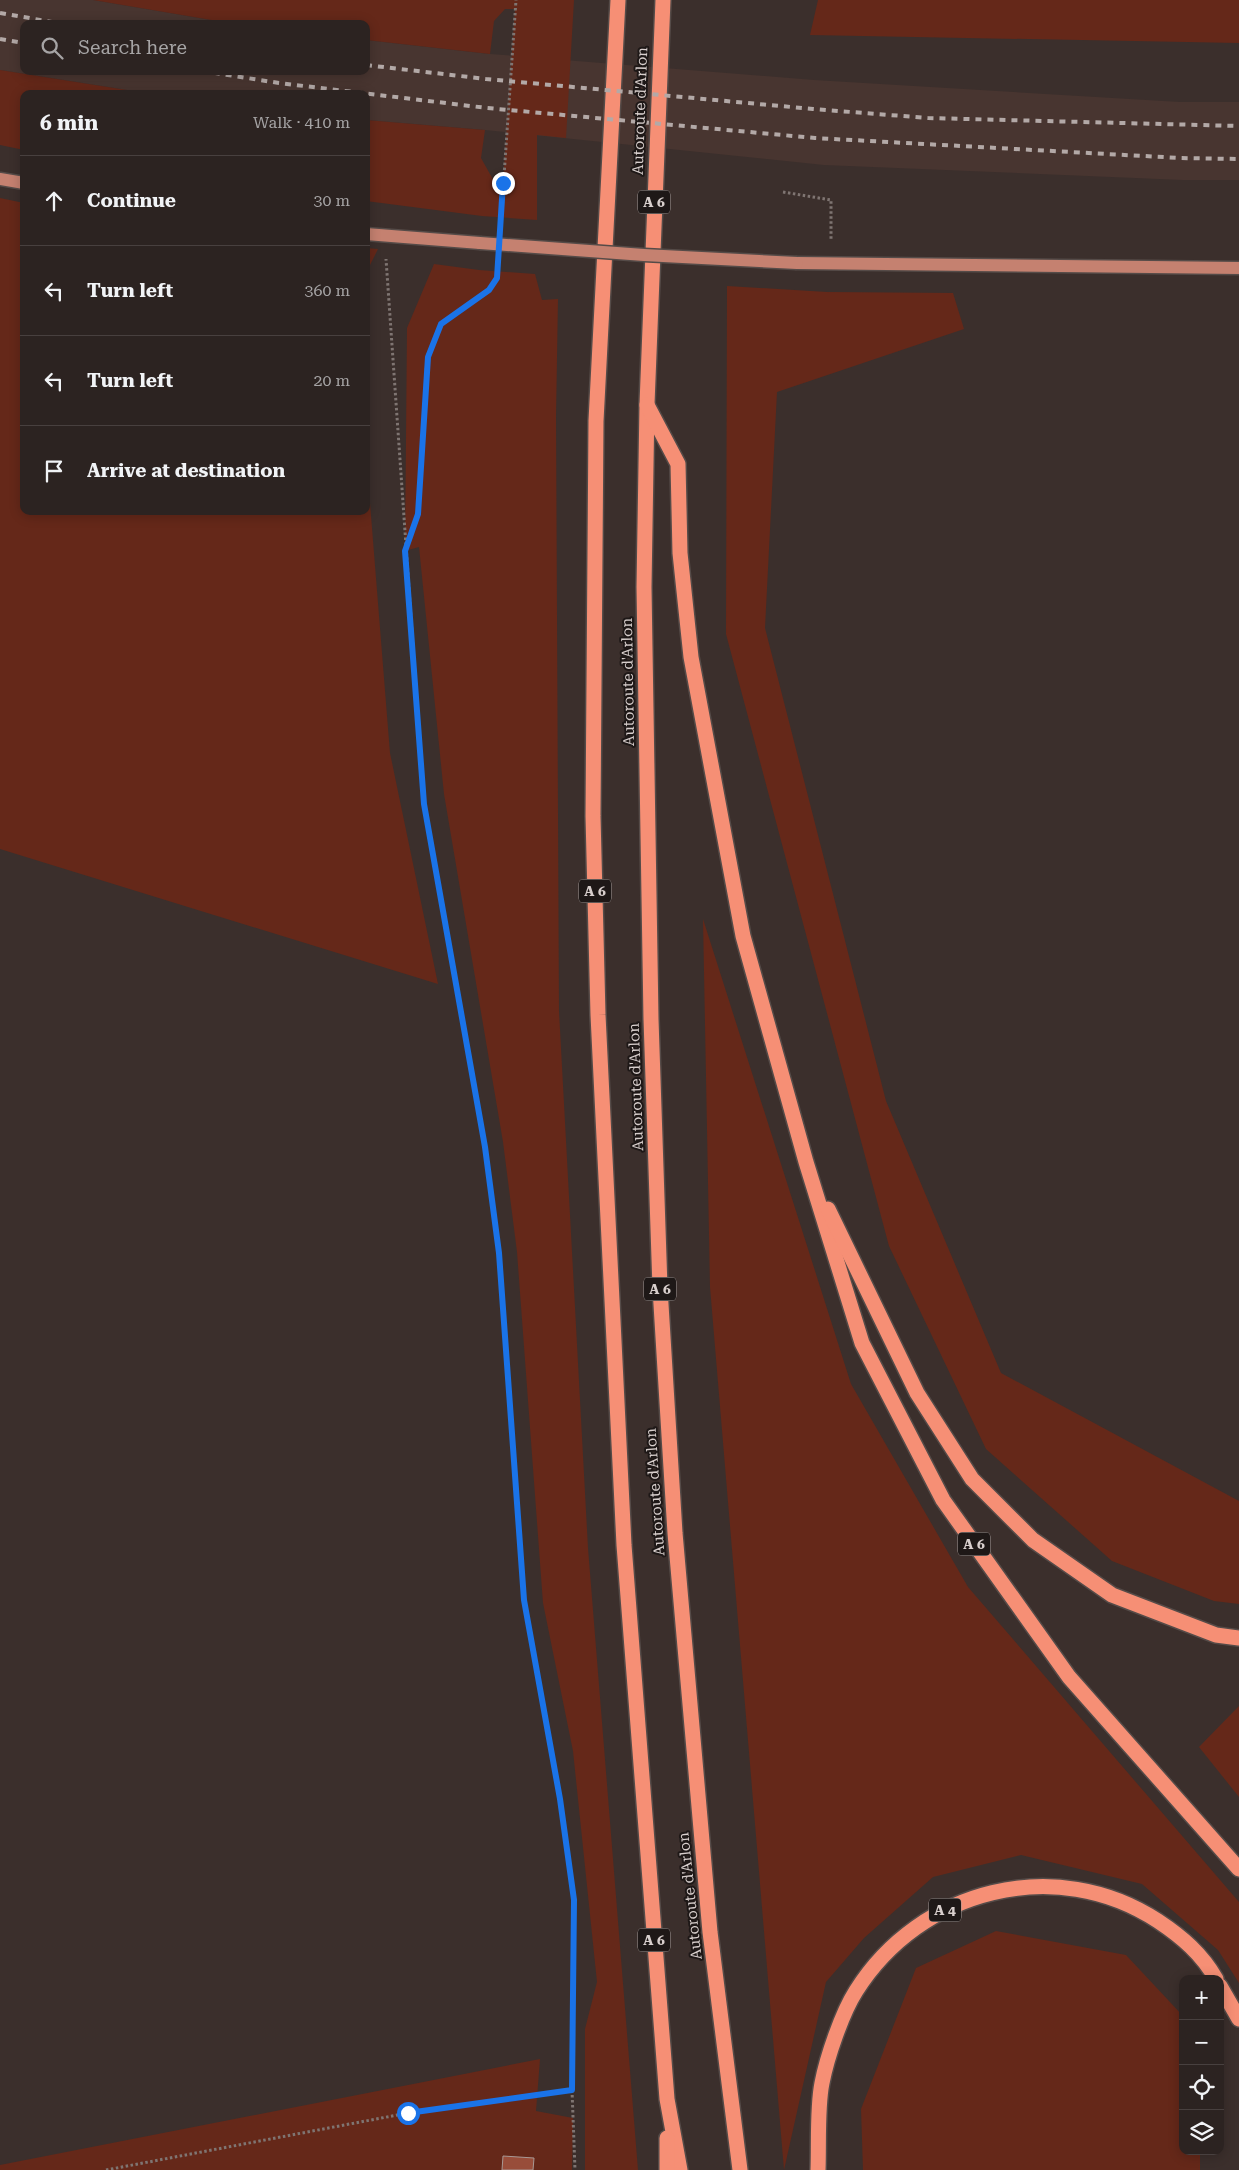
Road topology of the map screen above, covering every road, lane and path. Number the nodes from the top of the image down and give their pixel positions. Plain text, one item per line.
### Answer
1 (516, 0) edge
2 (618, 0) edge
3 (663, 0) edge
4 (0, 179) edge
5 (20, 182) edge
6 (783, 192) dead end
7 (501, 221) dead end
8 (370, 234) edge
9 (384, 236) junction
10 (831, 264) junction
11 (498, 268) dead end
12 (1239, 268) edge
13 (647, 404) junction
14 (405, 551) junction
15 (806, 1162) junction
16 (1239, 1638) edge
17 (1239, 1869) edge
18 (1214, 1975) edge
19 (1224, 1993) edge
20 (1239, 2019) edge
21 (572, 2090) junction
22 (667, 2099) junction
23 (106, 2170) edge
24 (574, 2170) edge
25 (667, 2170) edge
26 (680, 2170) edge
27 (740, 2170) edge
28 (818, 2170) edge

1 - 7 path
2 - 22 highway, Autoroute d'Arlon / A 6
3 - 13 highway, Autoroute d'Arlon / A 6
4 - 5 main road
6 - 10 path
8 - 9 main road
9 - 10 main road, bridge
9 - 14 path
10 - 12 main road
11 - 14 path
13 - 15 highway, A 6
13 - 27 highway, Autoroute d'Arlon / A 6
14 - 21 path
15 - 16 highway, A 6
15 - 17 highway, A 6
18 - 28 highway, A 4
19 - 20 highway
21 - 23 path
21 - 24 path
22 - 25 highway
22 - 26 highway, Autoroute d'Arlon / A 6

